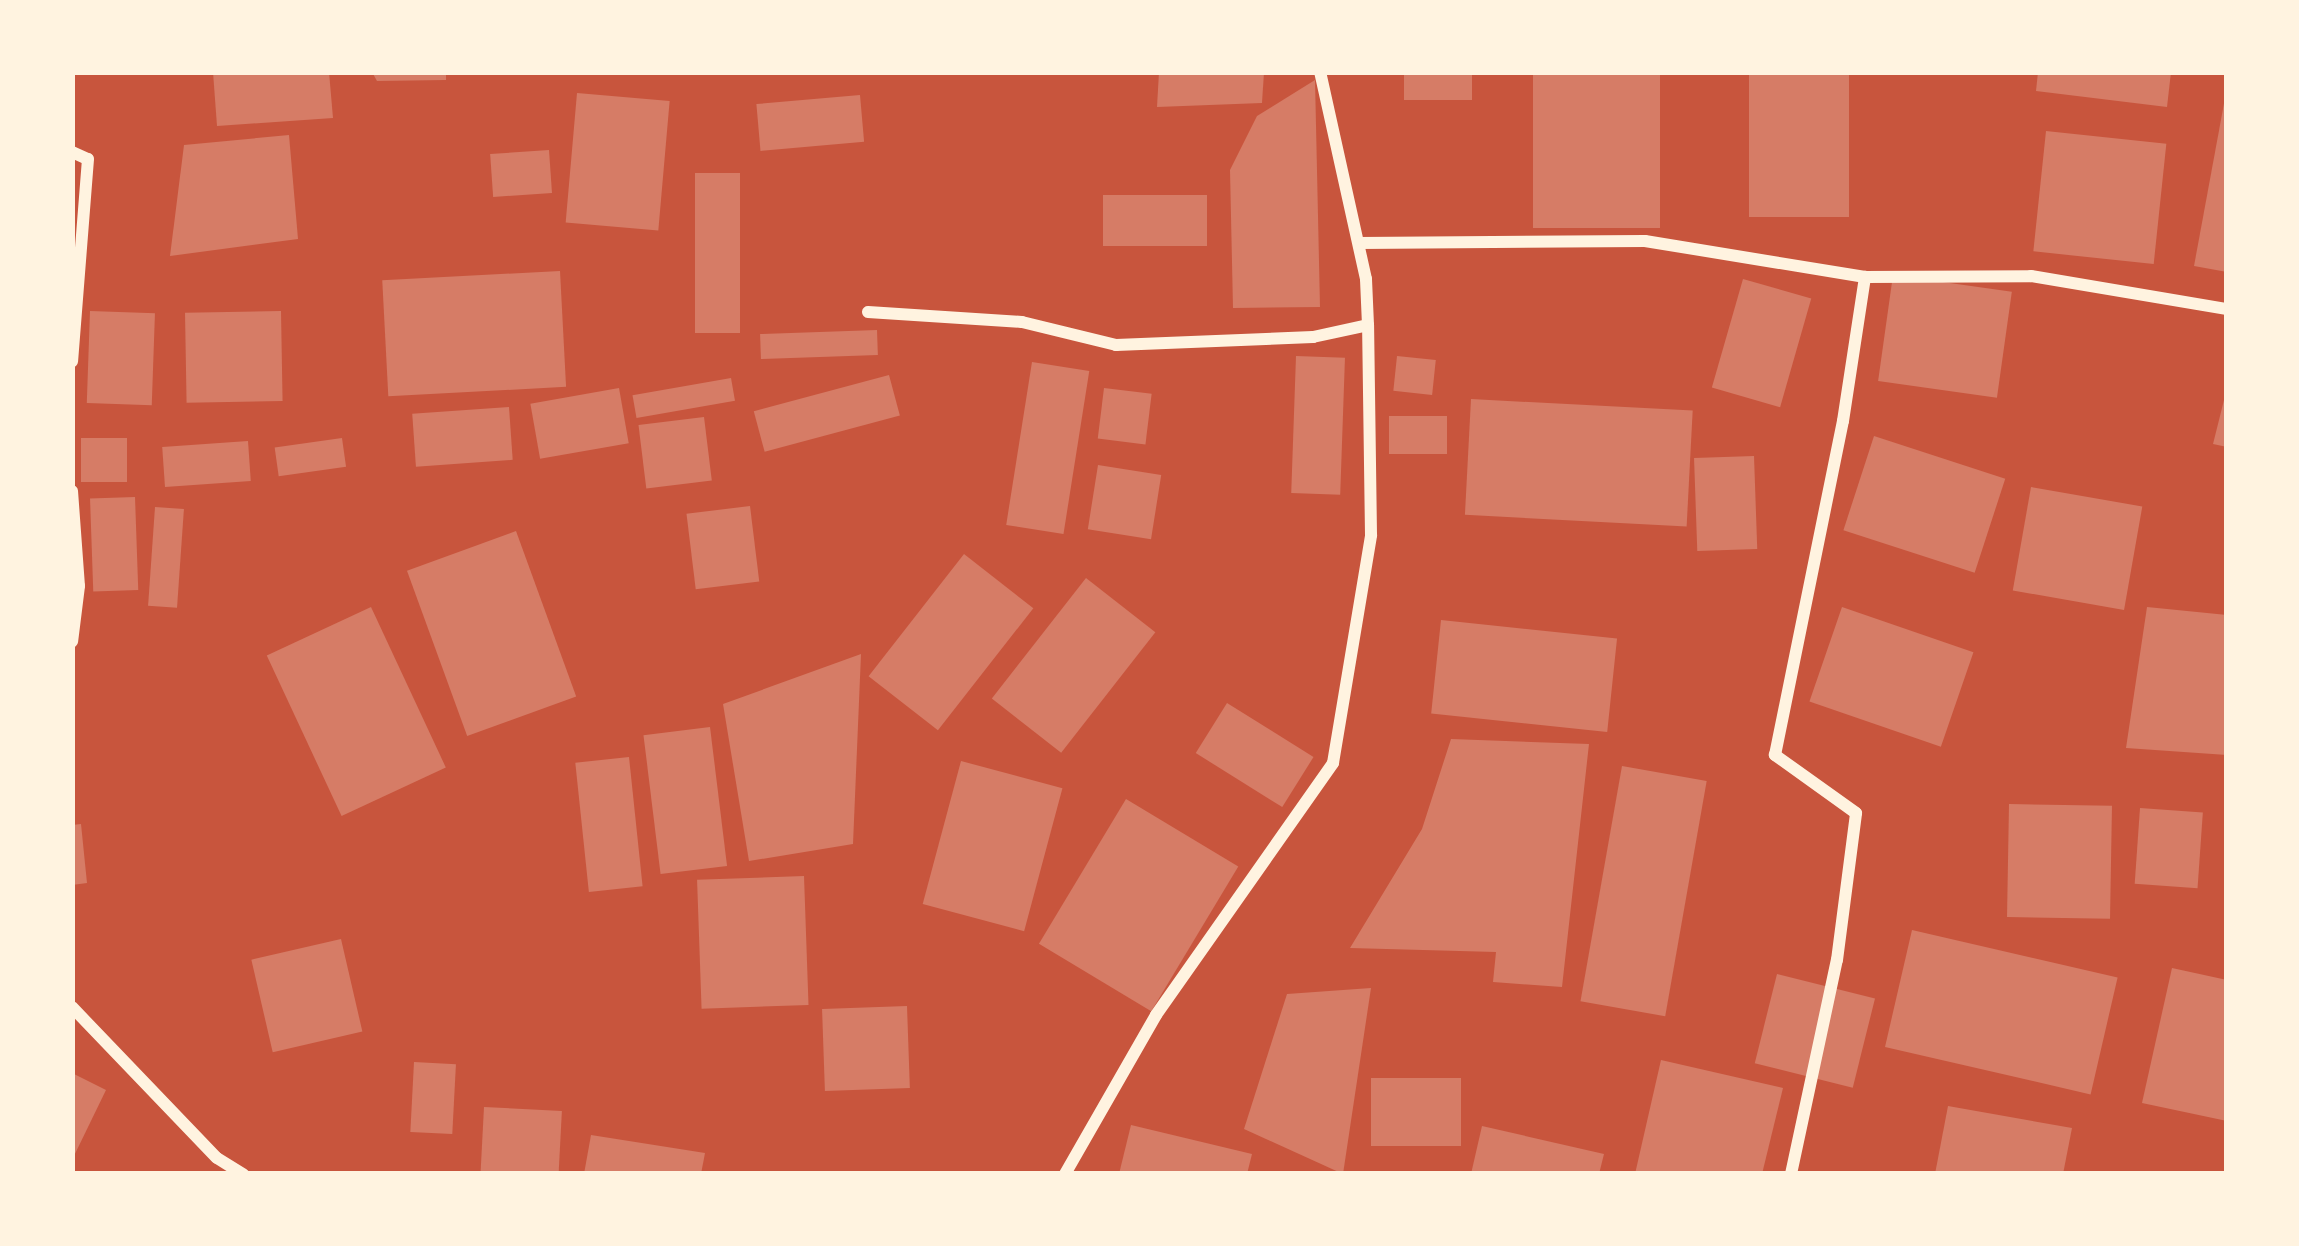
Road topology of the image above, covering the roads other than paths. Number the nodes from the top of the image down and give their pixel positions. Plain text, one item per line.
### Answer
1 (1320, 72) edge
2 (72, 152) edge
3 (1359, 244) junction
4 (1865, 277) junction
5 (2227, 309) edge
6 (868, 312) dead end
7 (1368, 325) junction
8 (72, 361) edge
9 (72, 491) edge
10 (72, 642) edge
11 (72, 1007) edge
12 (243, 1174) edge
13 (1065, 1174) edge
14 (1791, 1174) edge

1 - 3 street
2 - 8 street
3 - 4 street
3 - 7 street
4 - 5 street
4 - 14 street
6 - 7 street
7 - 13 street
9 - 10 street
11 - 12 street

